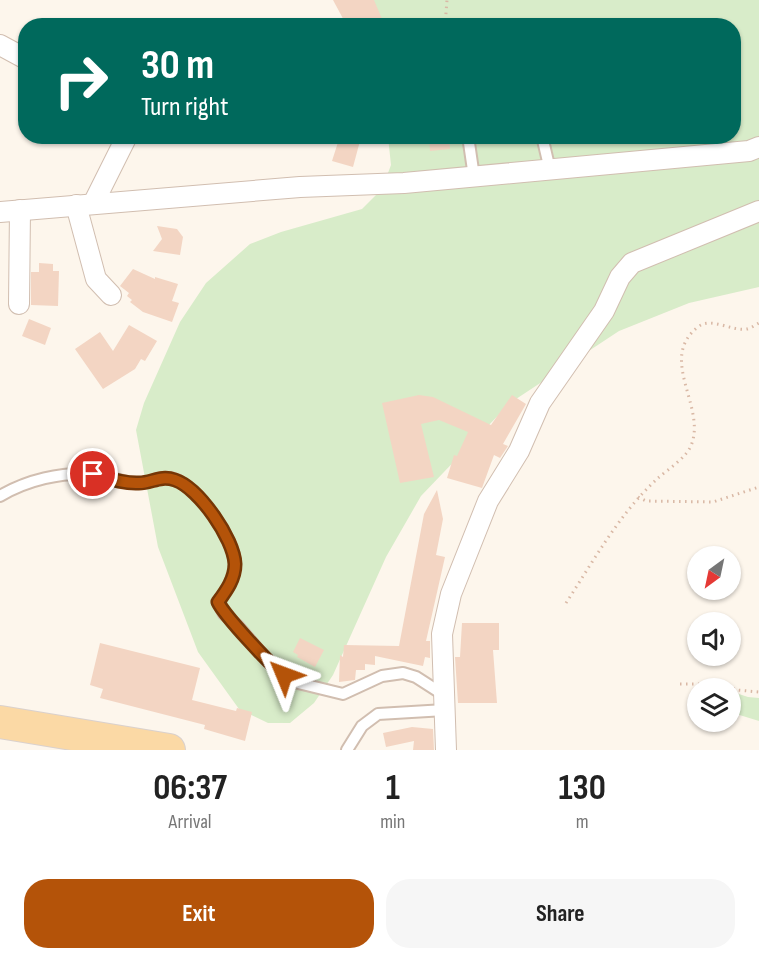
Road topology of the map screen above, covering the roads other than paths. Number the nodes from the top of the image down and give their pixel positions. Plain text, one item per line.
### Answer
1 (0, 45) edge
2 (18, 55) edge
3 (122, 144) edge
4 (469, 144) edge
5 (544, 144) edge
6 (759, 147) edge
7 (550, 170) junction
8 (474, 177) junction
9 (85, 204) junction
10 (20, 210) junction
11 (759, 211) edge
12 (0, 212) edge
13 (111, 296) dead end
14 (19, 304) dead end
15 (0, 496) edge
16 (445, 703) junction
17 (0, 722) edge
18 (169, 750) edge
19 (347, 750) edge
20 (446, 750) edge

1 - 2 street
3 - 9 street
4 - 8 lane
5 - 7 lane
6 - 7 street
7 - 8 street
8 - 9 street
9 - 10 street
9 - 13 street
10 - 12 street
10 - 14 street
11 - 16 street
15 - 16 lane
16 - 19 lane
16 - 20 street
17 - 18 main road

